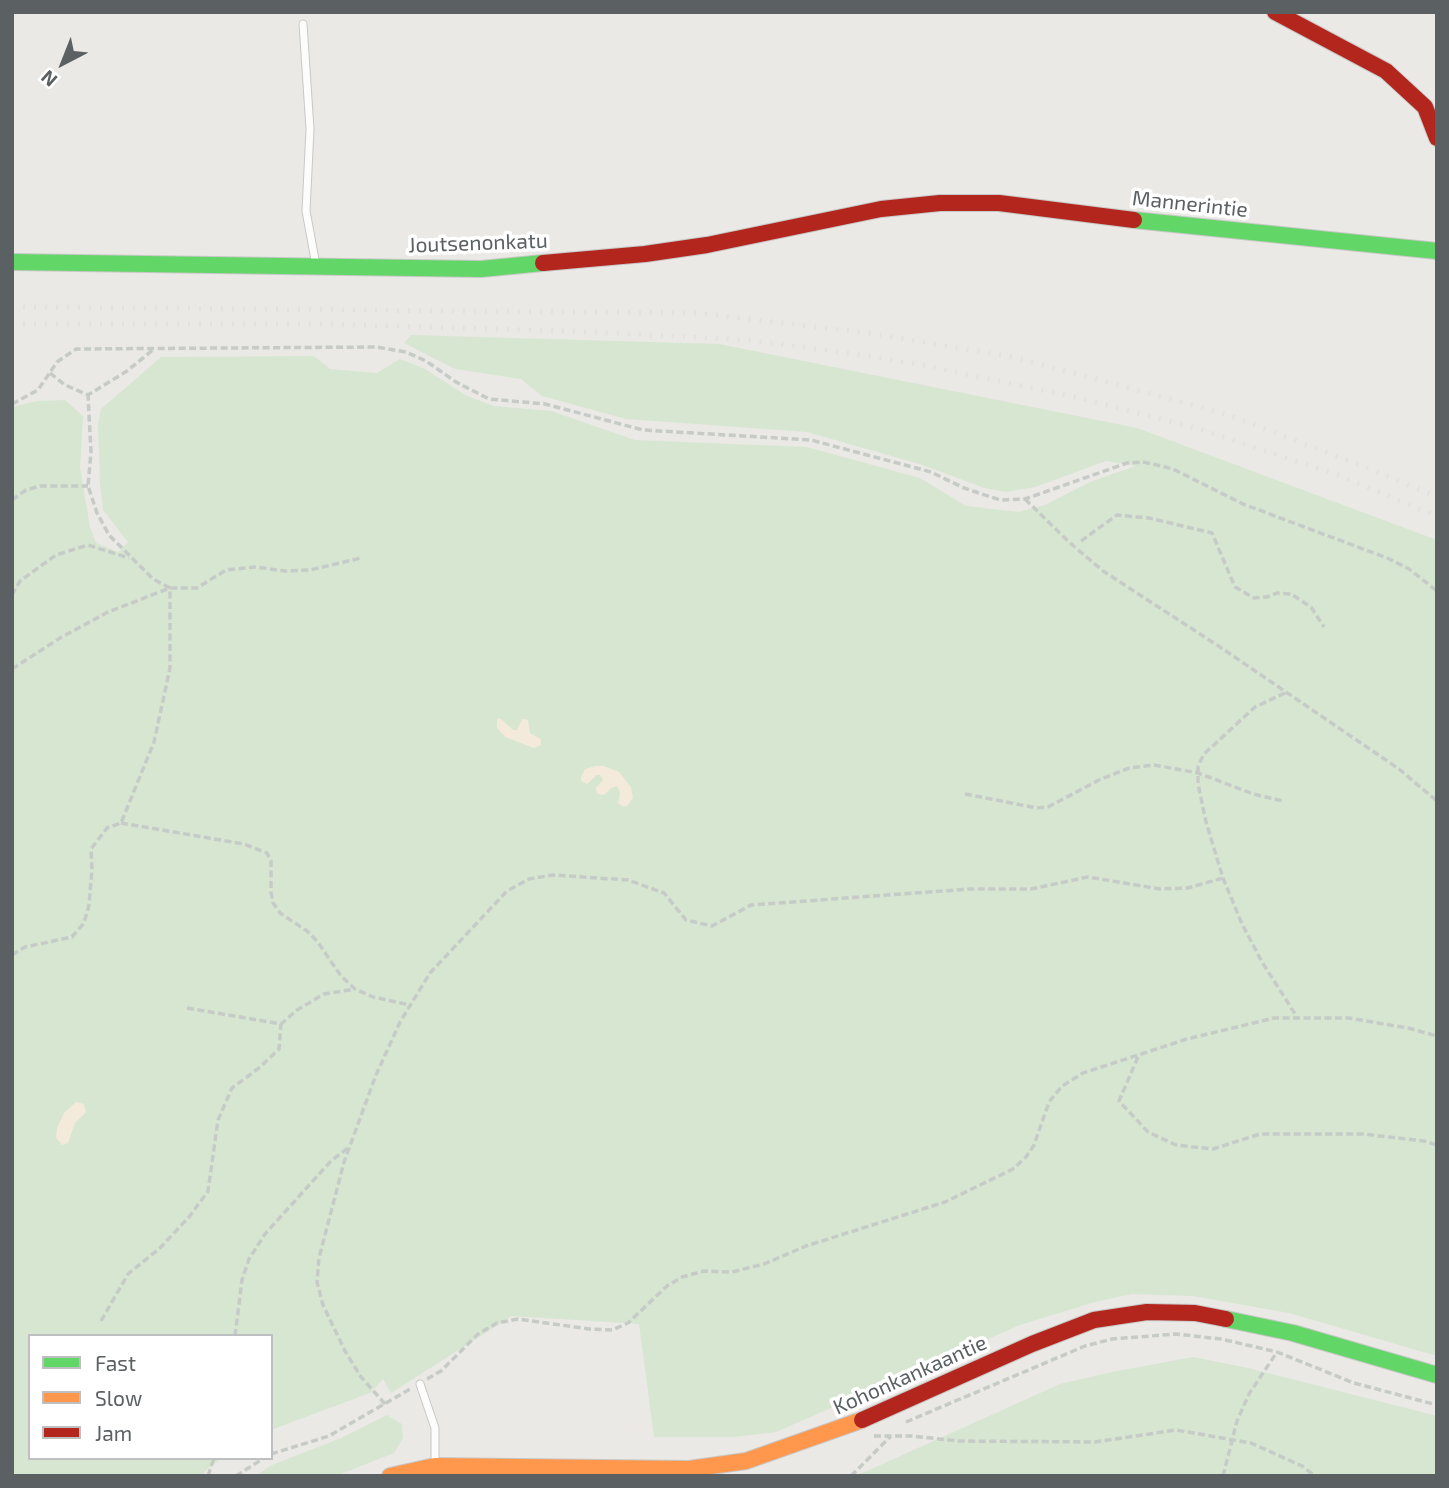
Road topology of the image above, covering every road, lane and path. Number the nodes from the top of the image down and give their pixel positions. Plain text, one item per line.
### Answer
1 (1275, 12) edge
2 (303, 24) dead end
3 (1437, 138) edge
4 (940, 203) joint
5 (1437, 251) edge
6 (12, 262) edge
7 (316, 266) junction
8 (156, 348) junction
9 (50, 373) junction
10 (88, 395) junction
11 (12, 404) edge
12 (88, 486) junction
13 (1025, 499) junction
14 (12, 500) edge
15 (1080, 541) dead end
16 (362, 558) dead end
17 (131, 559) junction
18 (170, 588) junction
19 (1437, 591) edge
20 (12, 595) edge
21 (1324, 627) dead end
22 (12, 669) edge
23 (1285, 693) junction
24 (1198, 773) junction
25 (965, 794) dead end
26 (1283, 801) dead end
27 (1437, 802) edge
28 (121, 823) junction
29 (1223, 878) junction
30 (12, 956) edge
31 (355, 989) junction
32 (410, 1005) junction
33 (187, 1008) dead end
34 (1297, 1017) junction
35 (281, 1024) junction
36 (1437, 1035) edge
37 (1138, 1057) junction
38 (1437, 1145) edge
39 (350, 1147) junction
40 (101, 1321) dead end
41 (235, 1334) edge
42 (1278, 1352) junction
43 (1437, 1375) edge
44 (419, 1384) junction
45 (385, 1404) junction
46 (1437, 1405) edge
47 (900, 1425) dead end
48 (887, 1430) dead end
49 (891, 1436) junction
50 (1232, 1440) junction
51 (273, 1453) edge
52 (261, 1460) edge
53 (435, 1466) junction
54 (236, 1476) edge
55 (390, 1476) edge
56 (851, 1476) edge
57 (1223, 1476) edge
58 (1315, 1476) edge

1 - 3 street
2 - 7 lane
4 - 5 street, Mannerintie
4 - 7 street, Joutsenonkatu
6 - 7 street, Joutsenonkatu
8 - 9 path
8 - 10 path
8 - 13 path
9 - 10 path
9 - 11 path
10 - 12 path
12 - 14 path
12 - 17 path
13 - 19 path
13 - 23 path
15 - 21 path
16 - 18 path
17 - 18 path
17 - 20 path
18 - 22 path
18 - 28 path
23 - 24 path
23 - 27 path
24 - 25 path
24 - 26 path
24 - 29 path
28 - 30 path
28 - 31 path
29 - 32 path
29 - 34 path
31 - 32 path
31 - 35 path
32 - 39 path
33 - 35 path
34 - 36 path
34 - 37 path
35 - 40 path
37 - 38 path
37 - 44 path
39 - 41 path
39 - 45 path
42 - 46 path
42 - 47 path
42 - 50 path
43 - 53 street, Kohonkankaantie
44 - 45 path
44 - 53 lane
45 - 51 path
48 - 49 path
49 - 50 path
49 - 56 path
50 - 57 path
50 - 58 path
52 - 54 path
53 - 55 street, Kohonkankaantie

